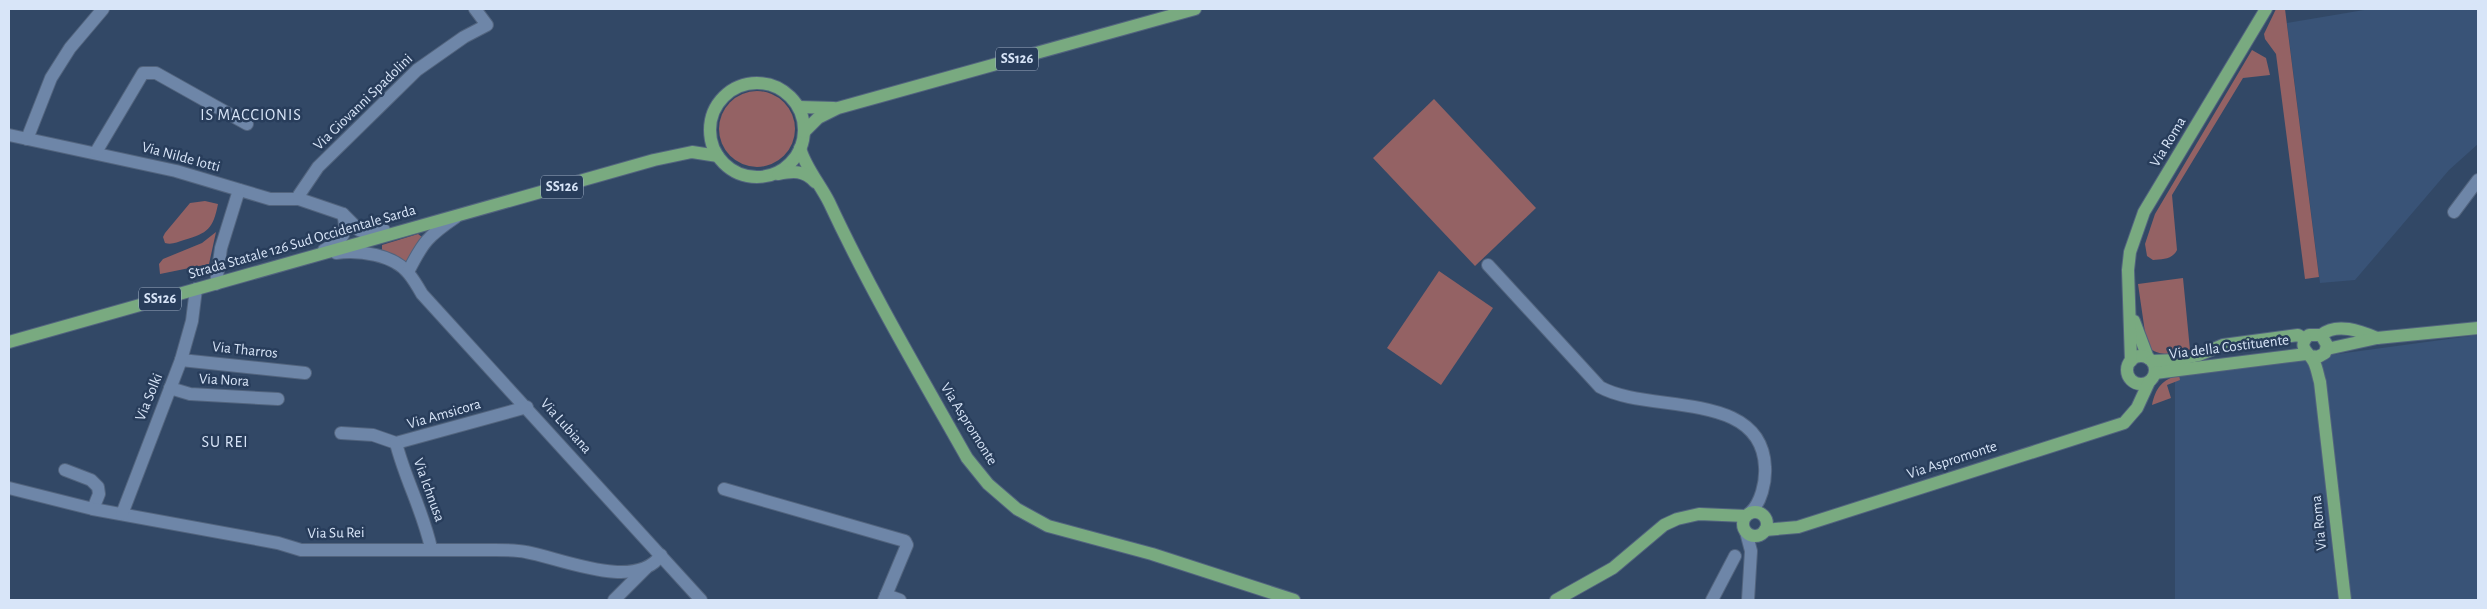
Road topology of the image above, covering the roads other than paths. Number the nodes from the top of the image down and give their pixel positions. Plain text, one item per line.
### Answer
1 (103, 9) edge
2 (474, 9) edge
3 (1195, 9) edge
4 (2266, 9) edge
5 (799, 107) junction
6 (838, 108) junction
7 (247, 124) dead end
8 (709, 129) junction
9 (804, 132) junction
10 (9, 135) edge
11 (27, 139) junction
12 (800, 148) junction
13 (96, 152) junction
14 (718, 156) junction
15 (665, 158) junction
16 (771, 175) junction
17 (2478, 180) edge
18 (239, 190) junction
19 (825, 194) junction
20 (299, 199) junction
21 (2454, 212) dead end
22 (343, 214) junction
23 (460, 215) junction
24 (416, 227) junction
25 (310, 257) junction
26 (1488, 265) dead end
27 (408, 272) junction
28 (216, 278) junction
29 (196, 289) junction
30 (2129, 302) junction
31 (2478, 328) edge
32 (2321, 335) junction
33 (2377, 338) junction
34 (2305, 339) junction
35 (9, 342) edge
36 (2213, 348) junction
37 (2326, 351) junction
38 (2308, 355) junction
39 (181, 360) junction
40 (2130, 361) junction
41 (2217, 364) junction
42 (2151, 368) junction
43 (305, 373) dead end
44 (2132, 381) junction
45 (2320, 382) junction
46 (170, 388) junction
47 (278, 399) dead end
48 (527, 407) junction
49 (2131, 415) junction
50 (341, 433) dead end
51 (396, 443) junction
52 (66, 470) dead end
53 (9, 488) edge
54 (724, 489) dead end
55 (93, 509) junction
56 (122, 514) junction
57 (1758, 525) junction
58 (431, 548) junction
59 (662, 555) junction
60 (1736, 556) dead end
61 (646, 568) junction
62 (885, 598) edge
63 (614, 600) edge
64 (701, 600) edge
65 (900, 600) edge
66 (1294, 600) edge
67 (1556, 600) edge
68 (1712, 600) edge
69 (1748, 600) edge
70 (2344, 600) edge

1 - 11 street
2 - 20 street, Via Giovanni Spadolini
3 - 6 main road, SS126
4 - 30 main road, Via Roma
5 - 6 main road, SS126
5 - 8 main road, SS126
5 - 9 main road
6 - 9 main road, SS126
7 - 13 street
8 - 14 main road
8 - 15 main road, SS126
9 - 12 main road
10 - 11 street, Via Nilde Iotti
11 - 13 street, Via Nilde Iotti
12 - 16 main road
12 - 19 main road, Via Aspromonte
13 - 18 street, Via Nilde Iotti
14 - 15 main road, SS126
14 - 16 main road
15 - 23 main road, SS126
16 - 19 main road, Via Aspromonte
17 - 21 street
18 - 20 street, Via Nilde Iotti
18 - 28 street
19 - 66 main road, Via Aspromonte
20 - 22 street, Via Nilde Iotti
22 - 24 street, Via Nilde Iotti
22 - 25 street
23 - 24 main road, Strada Statale 126 Sud Occidentale Sarda / SS126
23 - 27 street
24 - 25 main road, Strada Statale 126 Sud Occidentale Sarda / SS126
25 - 27 street, Via Lubiana
25 - 28 main road, Strada Statale 126 Sud Occidentale Sarda / SS126
26 - 57 street
27 - 48 street, Via Lubiana
28 - 29 main road, Strada Statale 126 Sud Occidentale Sarda / SS126
29 - 35 main road, Strada Statale 126 Sud Occidentale Sarda / SS126
29 - 39 street, Via Solki
30 - 40 main road, Via Roma
30 - 42 main road, Via Roma
31 - 33 main road
32 - 33 main road
32 - 34 main road
32 - 37 main road
33 - 37 main road
34 - 36 main road, Via della Costituente
34 - 38 main road
36 - 41 main road
36 - 42 main road, Via della Costituente
37 - 38 main road
37 - 45 main road, Via Roma
38 - 41 main road, Via della Costituente
38 - 45 main road, Via Roma
39 - 43 street, Via Tharros
39 - 46 street, Via Solki
40 - 42 main road
40 - 44 main road, Via Roma
41 - 42 main road, Via della Costituente
42 - 44 main road
42 - 49 main road, Via Aspromonte
44 - 49 main road
45 - 70 main road, Via Roma
46 - 47 street, Via Nora
46 - 56 street, Via Solki
48 - 51 street, Via Amsicora
48 - 59 street, Via Lubiana
49 - 57 main road, Via Aspromonte
50 - 51 street, Via Amsicora
51 - 58 street, Via Ichnusa
52 - 55 street
53 - 55 street, Via Su Rei
54 - 62 street
55 - 56 street, Via Su Rei
56 - 58 street, Via Su Rei
57 - 67 main road, Via Aspromonte
57 - 69 street
58 - 61 street, Via Su Rei
59 - 61 street, Via Su Rei
59 - 64 street, Via Lubiana
60 - 68 street
61 - 63 street
62 - 65 street

